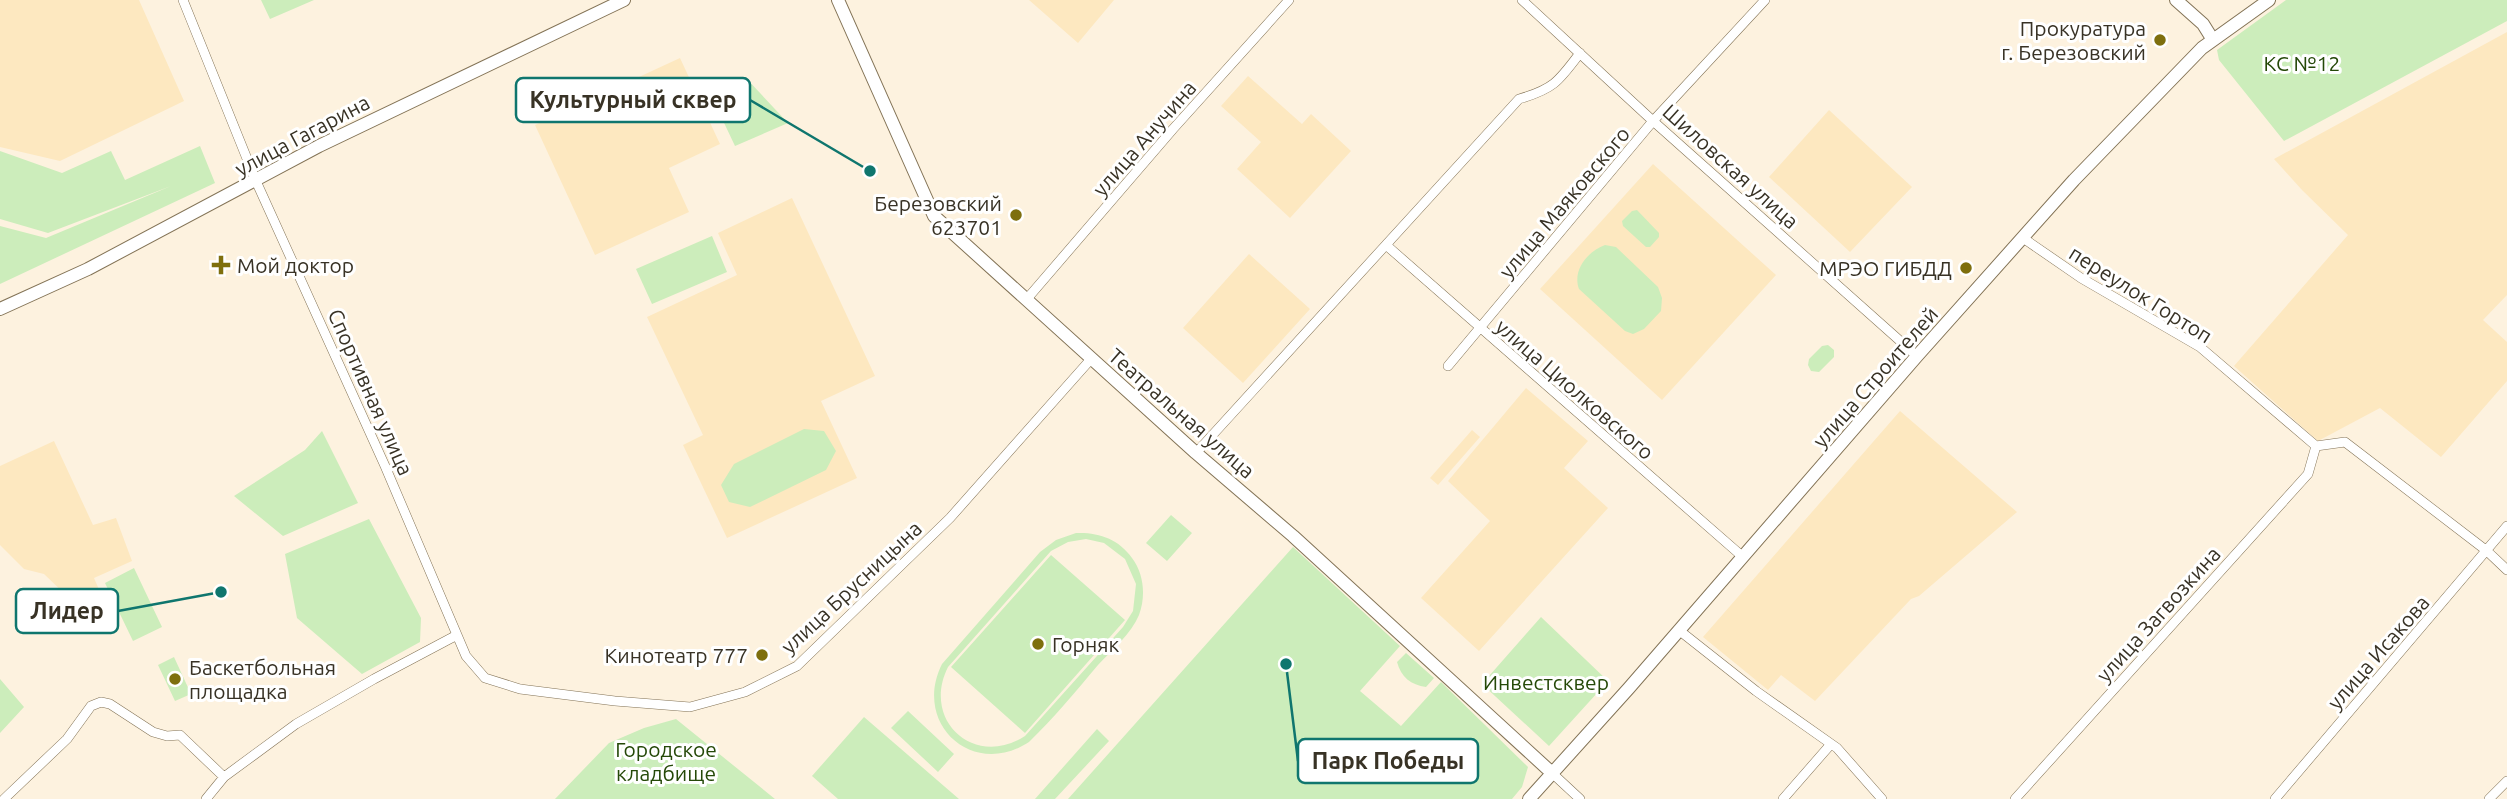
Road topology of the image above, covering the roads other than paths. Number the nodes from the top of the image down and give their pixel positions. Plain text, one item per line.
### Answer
1 (183, 0) edge
2 (624, 0) edge
3 (838, 0) edge
4 (1289, 0) edge
5 (1522, 0) edge
6 (1765, 0) edge
7 (2176, 0) edge
8 (2269, 0) edge
9 (2213, 40) junction
10 (1580, 53) junction
11 (1654, 121) junction
12 (256, 181) junction
13 (2023, 237) junction
14 (1386, 244) junction
15 (1026, 300) junction
16 (0, 309) edge
17 (1480, 329) junction
18 (1917, 356) junction
19 (1091, 359) junction
20 (1448, 366) dead end
21 (2316, 446) junction
22 (1196, 453) junction
23 (2507, 526) edge
24 (2487, 551) junction
25 (1743, 558) junction
26 (2507, 570) edge
27 (1680, 631) junction
28 (457, 635) junction
29 (485, 678) joint
30 (1831, 744) junction
31 (1552, 773) junction
32 (223, 777) junction
33 (2507, 781) edge
34 (212, 797) edge
35 (4, 799) edge
36 (1529, 799) edge
37 (1580, 799) edge
38 (1783, 799) edge
39 (1882, 799) edge
40 (2015, 799) edge
41 (2275, 799) edge
42 (2489, 799) edge

1 - 12 street, Спортивная улица
2 - 12 street, улица Гагарина
3 - 15 street, Театральная улица
4 - 15 street, улица Анучина
5 - 10 street, Шиловская улица
6 - 11 street, улица Маяковского
7 - 9 street
8 - 9 street, улица Строителей
9 - 13 street, улица Строителей
10 - 11 street, Шиловская улица
10 - 14 street
11 - 17 street, улица Маяковского
11 - 18 street, Шиловская улица
12 - 16 street, улица Гагарина
12 - 28 street, Спортивная улица
13 - 18 street, улица Строителей
13 - 21 street, переулок Гортоп
14 - 17 street, улица Циолковского
14 - 22 street
15 - 19 street, Театральная улица
17 - 20 street, улица Маяковского
17 - 25 street, улица Циолковского
18 - 25 street, улица Строителей
19 - 22 street, Театральная улица
19 - 29 street, улица Брусницына
21 - 24 street
21 - 40 street, улица Загвозкина
22 - 31 street, Театральная улица
23 - 24 street, улица Исакова
24 - 26 street
24 - 41 street, улица Исакова
25 - 27 street, улица Строителей
27 - 30 street
27 - 31 street, улица Строителей
28 - 29 street, Спортивная улица
28 - 32 street
30 - 38 street
30 - 39 street
31 - 36 street, улица Строителей
31 - 37 street, Театральная улица
32 - 34 street
32 - 35 street
33 - 42 street

